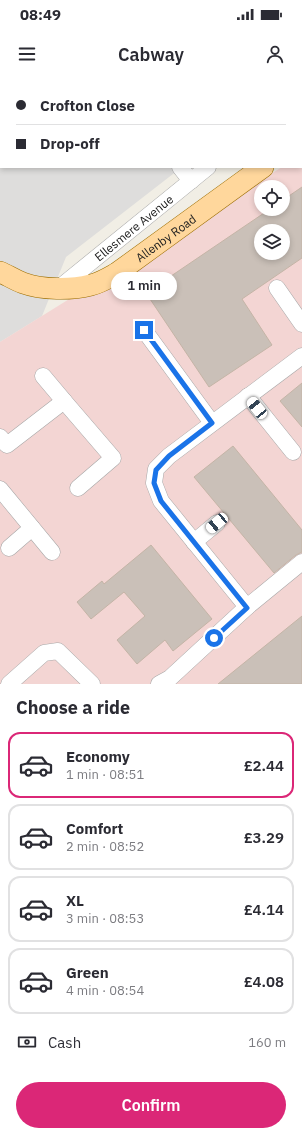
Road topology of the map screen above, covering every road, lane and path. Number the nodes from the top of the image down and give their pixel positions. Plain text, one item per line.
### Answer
1 (183, 168) edge
2 (262, 168) edge
3 (196, 173) edge
4 (0, 272) edge
5 (59, 288) junction
6 (276, 288) dead end
7 (302, 324) edge
8 (144, 330) dead end
9 (302, 356) edge
10 (43, 376) dead end
11 (248, 396) junction
12 (64, 401) junction
13 (212, 423) junction
14 (2, 444) edge
15 (293, 452) dead end
16 (78, 488) dead end
17 (0, 489) edge
18 (217, 523) dead end
19 (32, 528) junction
20 (194, 542) junction
21 (9, 548) dead end
22 (52, 552) dead end
23 (302, 562) edge
24 (247, 608) junction
25 (164, 681) edge
26 (9, 684) edge
27 (92, 684) edge

1 - 3 street
2 - 5 main road, Allenby Road
3 - 5 street, Ellesmere Avenue
4 - 5 main road, Allenby Road
6 - 7 street
8 - 13 street
9 - 11 street
10 - 12 street
11 - 13 street
11 - 15 street
12 - 14 street
12 - 16 street
13 - 20 street
17 - 19 street
18 - 20 street
19 - 21 street
19 - 22 street
20 - 24 street
23 - 24 street
24 - 25 street
26 - 27 street

